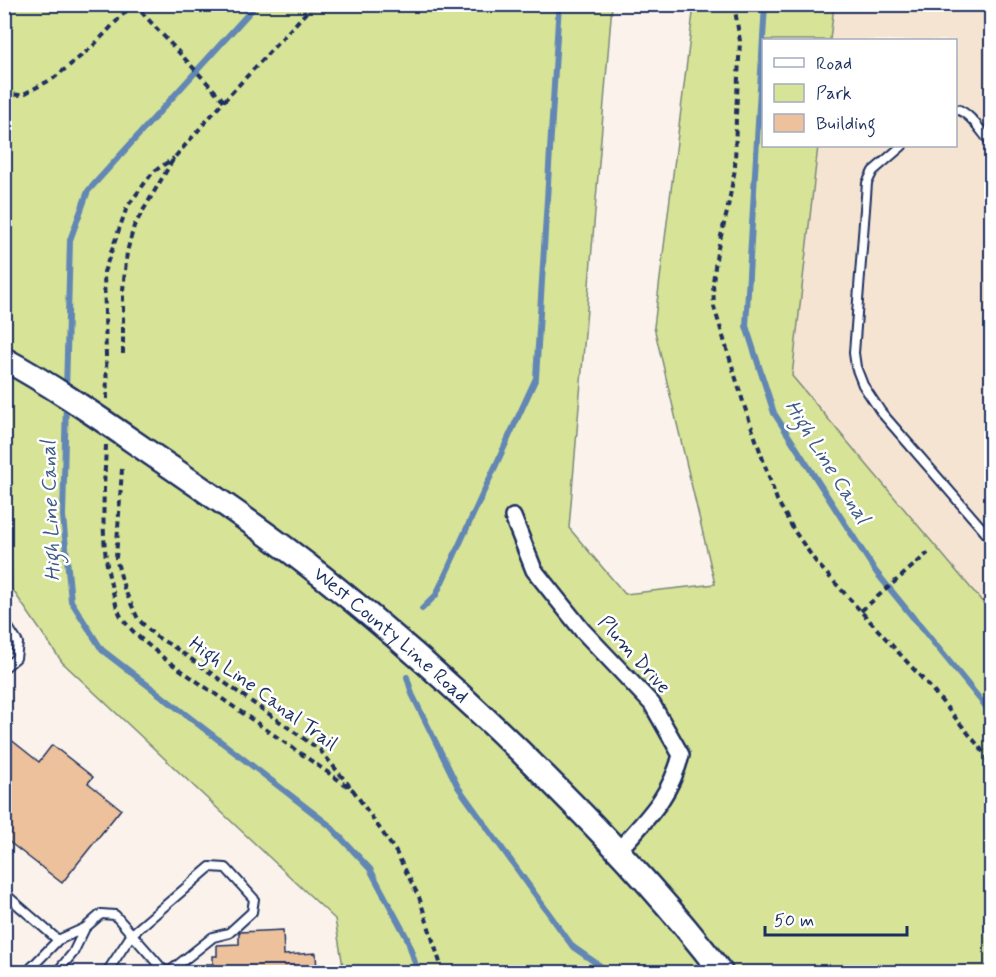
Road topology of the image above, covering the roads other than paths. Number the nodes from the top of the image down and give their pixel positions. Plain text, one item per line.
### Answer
1 (984, 4) edge
2 (992, 13) edge
3 (957, 109) edge
4 (992, 144) edge
5 (901, 147) edge
6 (10, 362) edge
7 (513, 517) dead end
8 (991, 539) edge
9 (4, 621) edge
10 (4, 668) edge
11 (618, 851) junction
12 (4, 893) edge
13 (86, 928) junction
14 (132, 934) junction
15 (58, 940) junction
16 (27, 972) edge
17 (57, 972) edge
18 (107, 972) edge
19 (167, 972) edge
20 (721, 972) edge

1 - 2 lane
3 - 4 lane
5 - 8 lane
6 - 11 main road, West County Line Road
7 - 11 street, Plum Drive
9 - 10 lane
11 - 20 main road, West County Line Road
12 - 15 lane
13 - 14 lane
13 - 15 lane
13 - 17 lane
14 - 18 lane
14 - 19 lane
14 - 19 lane
15 - 16 lane

